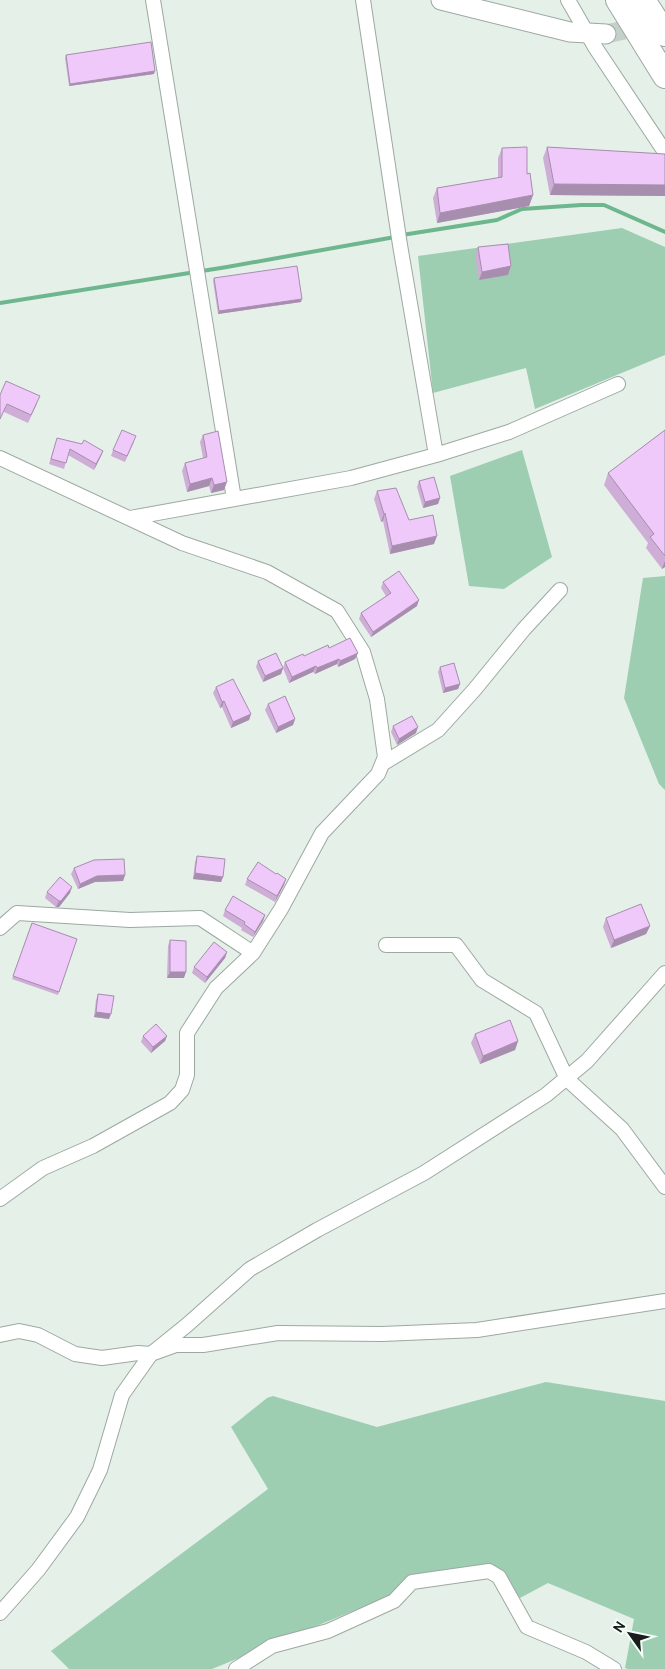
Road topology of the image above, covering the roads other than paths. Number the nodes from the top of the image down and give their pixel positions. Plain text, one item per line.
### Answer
1 (153, 0) edge
2 (363, 0) edge
3 (441, 0) edge
4 (568, 0) edge
5 (618, 0) edge
6 (643, 0) edge
7 (587, 34) junction
8 (606, 34) tunnel mouth
9 (665, 34) edge
10 (665, 76) edge
11 (665, 152) edge
12 (618, 384) dead end
13 (436, 455) junction
14 (0, 458) edge
15 (234, 500) junction
16 (130, 518) junction
17 (560, 590) dead end
18 (382, 764) junction
19 (0, 928) edge
20 (386, 945) dead end
21 (253, 953) junction
22 (665, 973) edge
23 (567, 1078) junction
24 (665, 1187) edge
25 (0, 1199) edge
26 (665, 1301) edge
27 (0, 1335) edge
28 (151, 1354) junction
29 (0, 1613) edge
30 (236, 1669) edge
31 (614, 1669) edge

1 - 15 street
2 - 13 street
3 - 7 street
4 - 7 street
5 - 10 highway
6 - 9 highway
7 - 8 street
7 - 11 street
12 - 13 street
13 - 15 street
14 - 16 street
15 - 16 street
16 - 18 street
17 - 18 street
18 - 21 street
19 - 21 street
20 - 23 street
21 - 25 street
22 - 23 street
23 - 24 street
23 - 28 street
26 - 28 street
27 - 28 street
28 - 29 street
30 - 31 street

